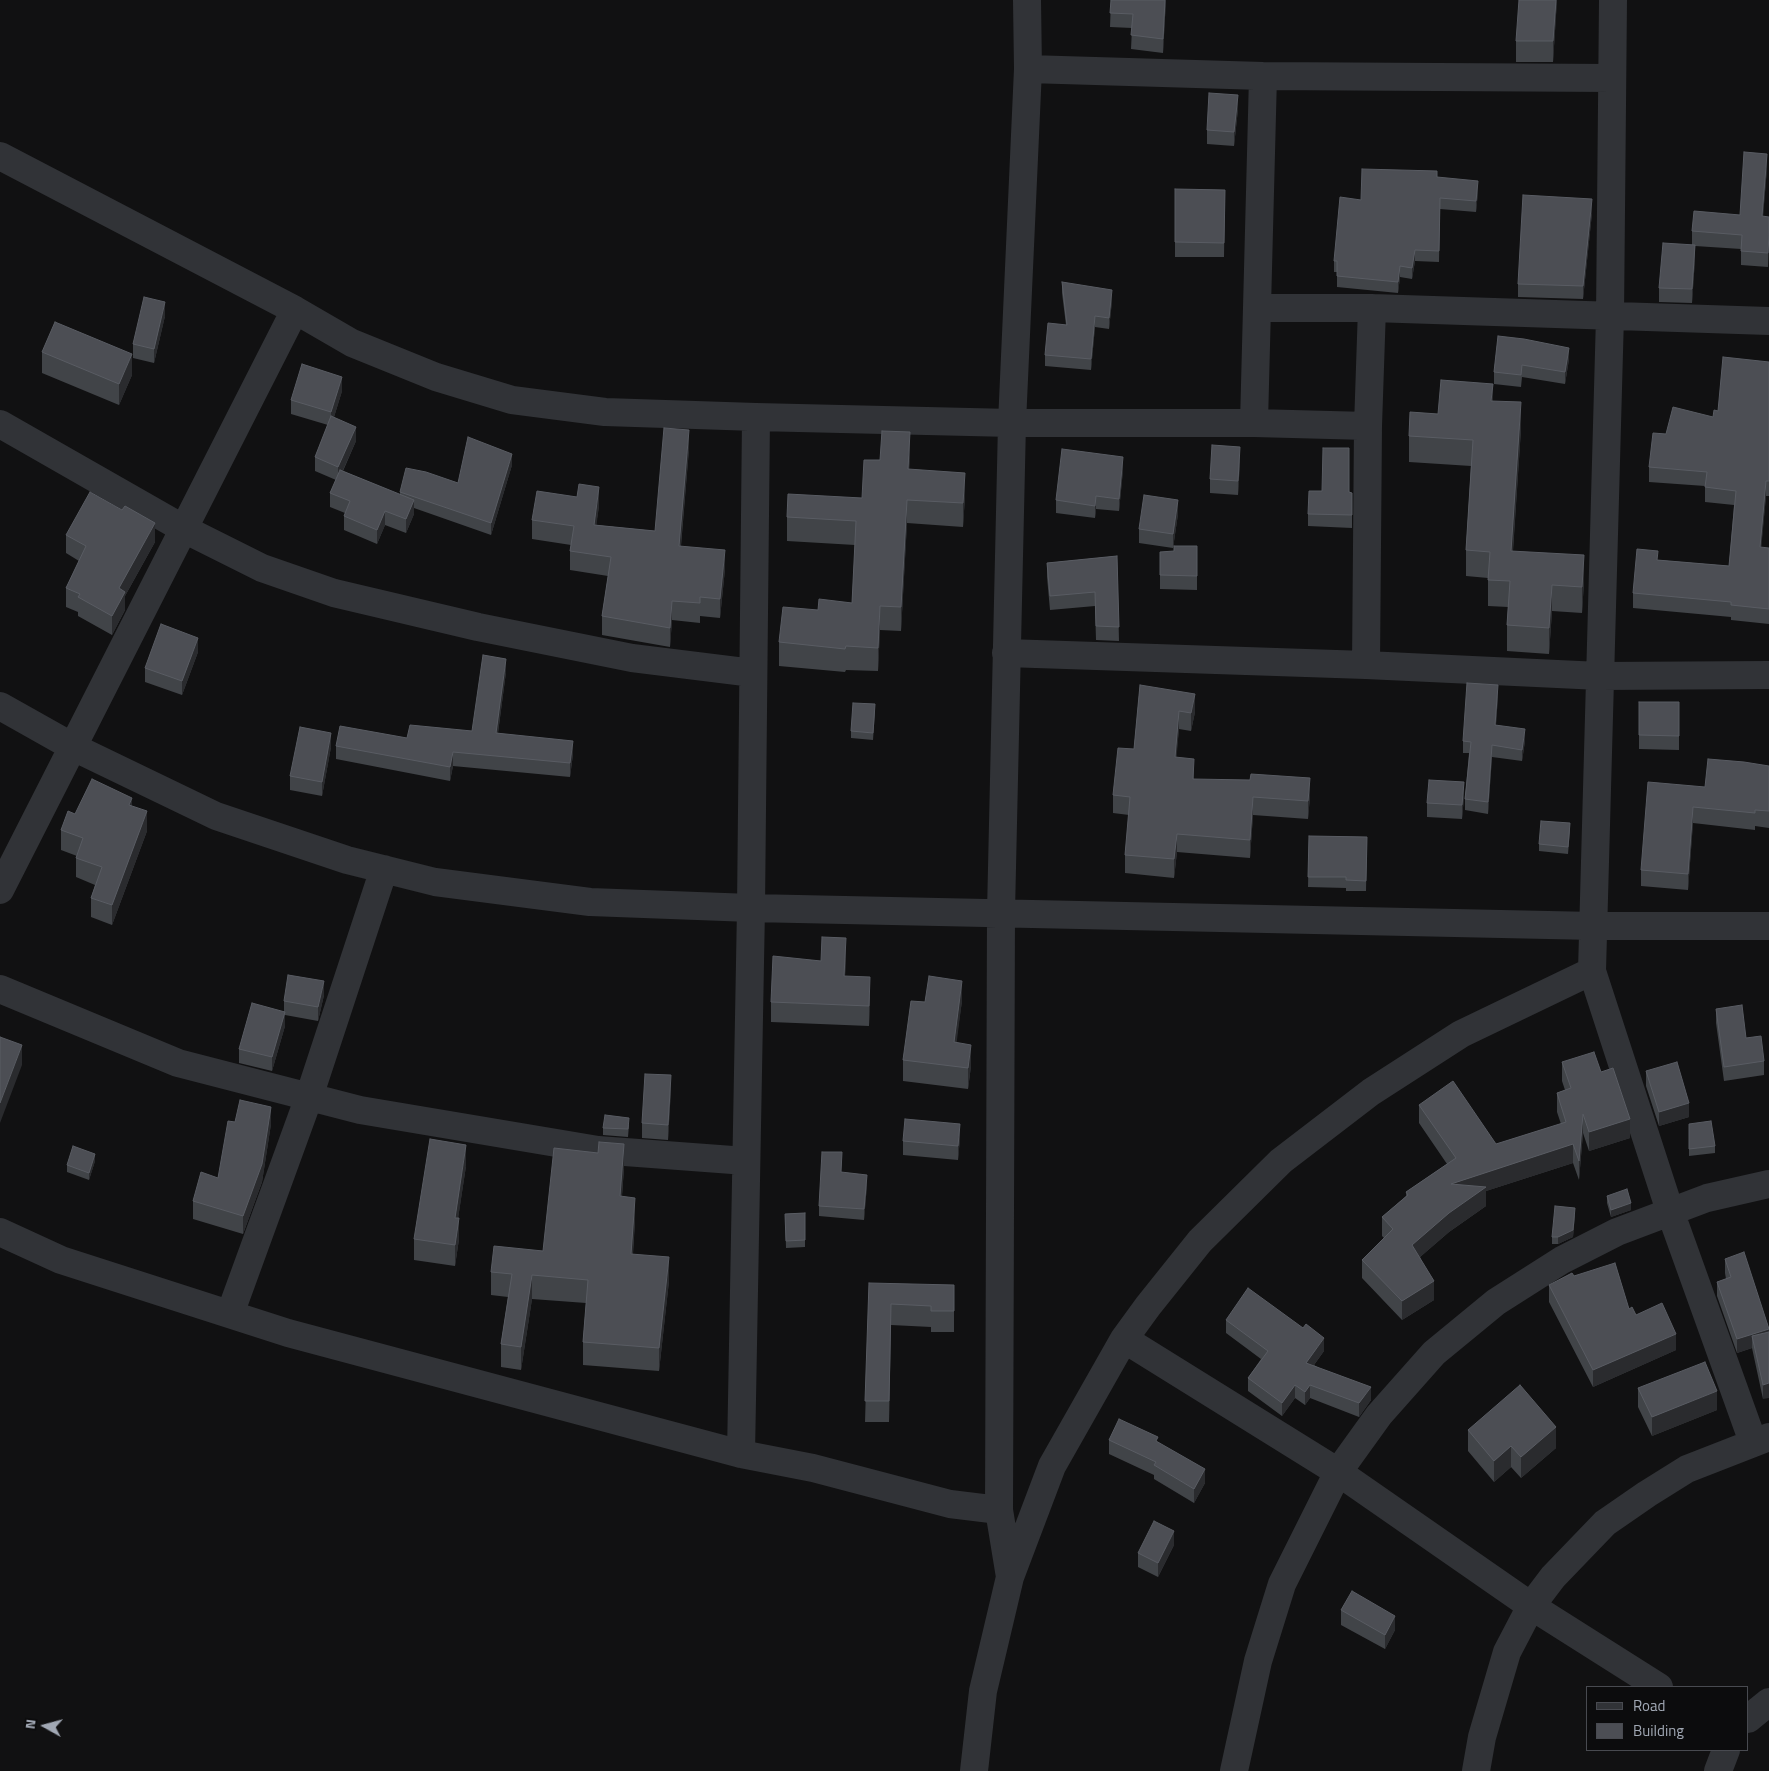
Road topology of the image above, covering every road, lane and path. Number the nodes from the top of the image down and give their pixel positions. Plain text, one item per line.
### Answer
1 (1027, 0) edge
2 (1613, 0) edge
3 (1028, 69) junction
4 (1263, 76) junction
5 (1612, 78) junction
6 (0, 156) edge
7 (1258, 308) junction
8 (1372, 308) junction
9 (294, 310) junction
10 (1610, 316) junction
11 (1769, 322) edge
12 (756, 417) junction
13 (1254, 423) junction
14 (0, 424) edge
15 (1012, 424) junction
16 (1368, 426) junction
17 (184, 529) junction
18 (1006, 653) junction
19 (1366, 665) junction
20 (753, 673) junction
21 (1769, 675) edge
22 (1600, 676) junction
23 (0, 706) edge
24 (73, 747) junction
25 (384, 869) junction
26 (0, 890) edge
27 (751, 908) junction
28 (1001, 912) junction
29 (1595, 926) junction
30 (1769, 926) edge
31 (1592, 971) junction
32 (0, 989) edge
33 (309, 1097) junction
34 (746, 1161) junction
35 (1769, 1184) edge
36 (1670, 1211) junction
37 (0, 1232) edge
38 (230, 1314) junction
39 (1124, 1339) junction
40 (1761, 1440) edge
41 (741, 1454) junction
42 (1338, 1472) junction
43 (999, 1510) junction
44 (1010, 1577) junction
45 (1530, 1606) junction
46 (1657, 1686) edge
47 (1769, 1702) edge
48 (1749, 1718) edge
49 (1726, 1751) edge
50 (974, 1771) edge
51 (1234, 1771) edge
52 (1476, 1771) edge
53 (1718, 1771) edge

1 - 3 street
2 - 5 street
3 - 4 street
3 - 15 street
4 - 5 street
4 - 7 street
5 - 10 street
6 - 9 street
7 - 8 street
7 - 13 street
8 - 10 street
8 - 16 street
9 - 12 street
9 - 17 street
10 - 11 street
10 - 22 street
12 - 15 street
12 - 20 street
13 - 15 street
13 - 16 street
14 - 17 street
15 - 18 street
16 - 19 street
17 - 20 street
17 - 24 street
18 - 19 street
18 - 28 street
19 - 22 street
20 - 27 street
21 - 22 street
22 - 29 street
23 - 24 street
24 - 25 street
24 - 26 street
25 - 27 street
25 - 33 street
27 - 28 street
27 - 34 street
28 - 29 street
28 - 43 street
29 - 30 street
29 - 31 street
31 - 36 street
31 - 39 street
32 - 33 street
33 - 34 street
33 - 38 street
34 - 41 street
35 - 36 street
36 - 40 street
36 - 42 street
37 - 38 street
38 - 41 street
39 - 42 street
39 - 44 street
40 - 45 street
41 - 43 street
42 - 45 street
42 - 51 street
43 - 44 street
44 - 50 street
45 - 46 street
45 - 52 street
47 - 48 street
49 - 53 street

